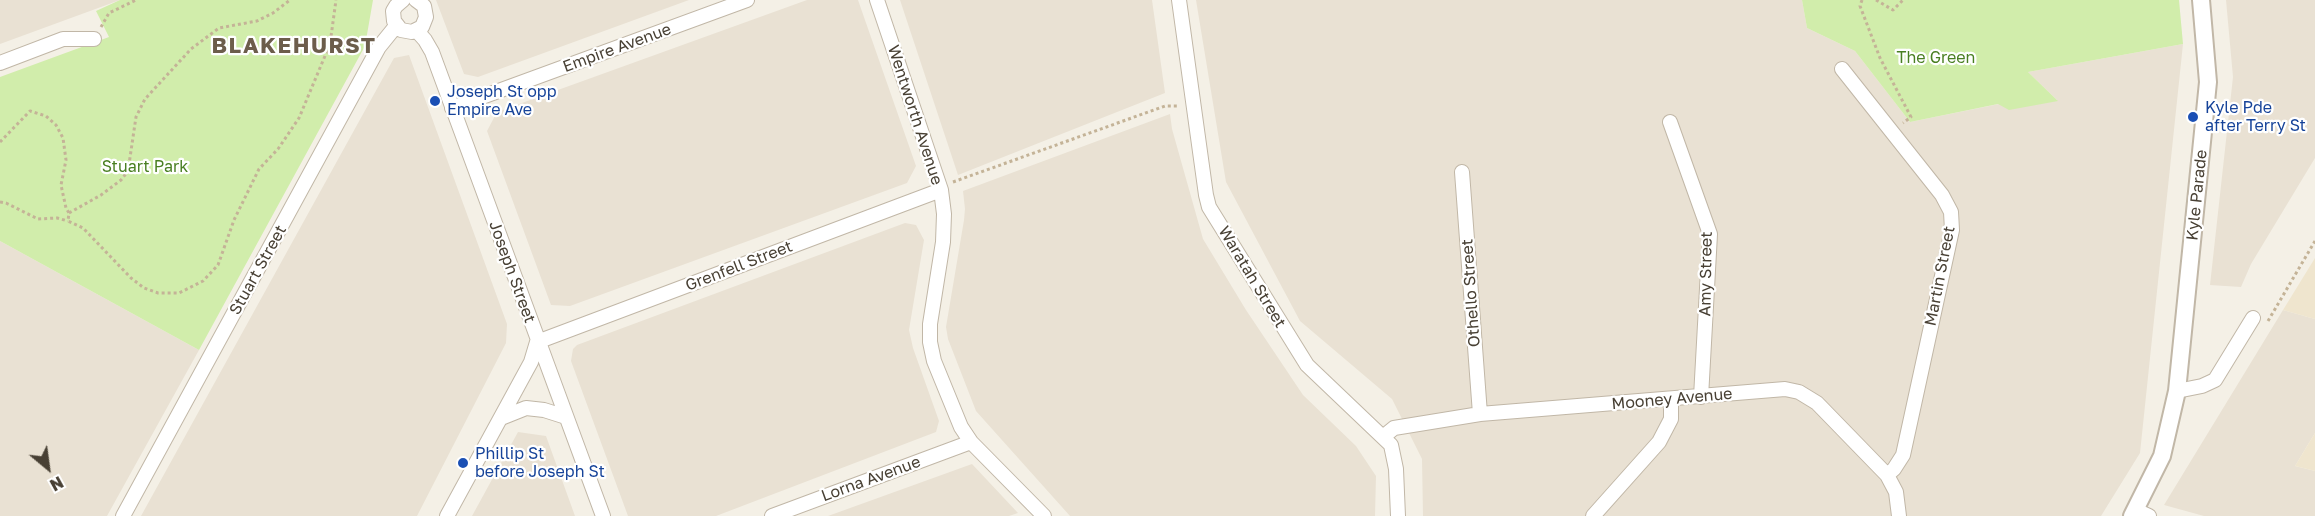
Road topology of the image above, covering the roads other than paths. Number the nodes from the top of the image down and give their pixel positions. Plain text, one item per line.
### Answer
1 (403, 0) edge
2 (416, 0) edge
3 (747, 0) edge
4 (877, 0) edge
5 (1179, 0) edge
6 (2201, 0) edge
7 (396, 26) junction
8 (417, 31) junction
9 (94, 39) road end
10 (0, 63) edge
11 (1842, 69) dead end
12 (452, 108) junction
13 (1670, 122) dead end
14 (1462, 172) dead end
15 (941, 190) junction
16 (2253, 318) road end
17 (537, 342) junction
18 (2177, 391) junction
19 (1701, 397) junction
20 (1671, 399) junction
21 (1480, 414) junction
22 (501, 417) junction
23 (566, 417) junction
24 (1383, 436) junction
25 (971, 442) junction
26 (1887, 475) junction
27 (2139, 514) edge
28 (123, 516) edge
29 (447, 516) edge
30 (603, 516) edge
31 (772, 516) edge
32 (1044, 516) edge
33 (1398, 516) edge
34 (1593, 516) edge
35 (1899, 516) edge

1 - 7 street
2 - 8 street
3 - 12 street, Empire Avenue
4 - 15 street, Wentworth Avenue
5 - 24 street, Waratah Street
6 - 18 street, Kyle Parade
7 - 8 street
7 - 28 street, Stuart Street
8 - 12 street, Joseph Street
9 - 10 street
11 - 26 street, Martin Street
12 - 17 street, Joseph Street
13 - 19 street, Amy Street
14 - 21 street, Othello Street
15 - 17 street, Grenfell Street
15 - 25 street, Wentworth Avenue
16 - 18 street
17 - 22 street
17 - 23 street, Joseph Street
18 - 27 street, Kyle Parade
19 - 20 street, Mooney Avenue
19 - 26 street, Mooney Avenue
20 - 21 street, Mooney Avenue
20 - 34 street
21 - 24 street, Mooney Avenue
22 - 23 street
22 - 29 street
23 - 30 street, Joseph Street
24 - 33 street, Waratah Street
25 - 31 street, Lorna Avenue
25 - 32 street, Wentworth Avenue
26 - 35 street, Mooney Avenue

